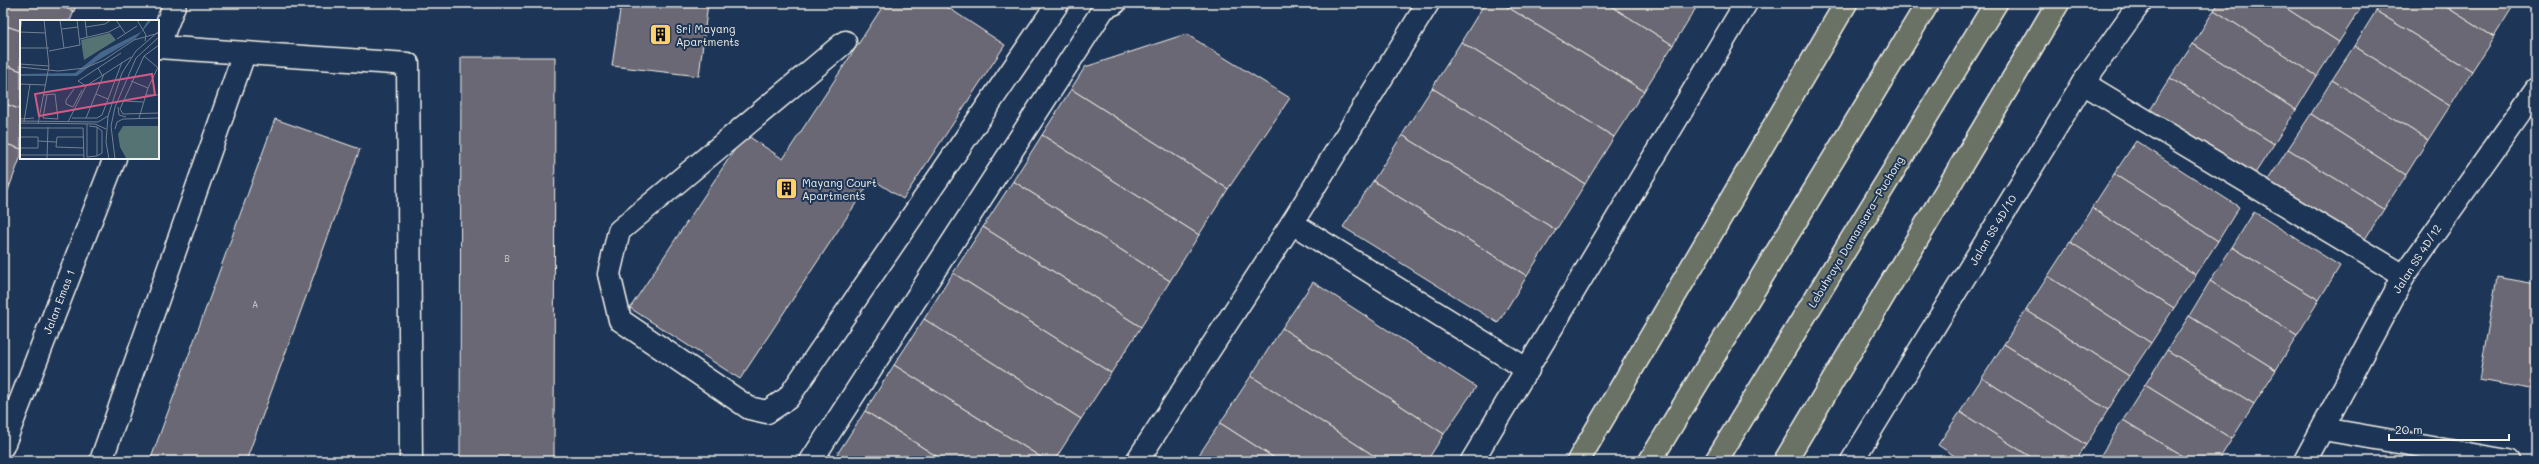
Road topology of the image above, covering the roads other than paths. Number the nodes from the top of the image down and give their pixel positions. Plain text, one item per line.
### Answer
1 (175, 3) edge
2 (1058, 3) edge
3 (1428, 3) edge
4 (1746, 3) edge
5 (1846, 3) edge
6 (1996, 3) edge
7 (2058, 3) edge
8 (2140, 3) edge
9 (1105, 5) edge
10 (1924, 9) edge
11 (845, 42) dead end
12 (159, 44) edge
13 (159, 47) edge
14 (244, 54) junction
15 (2083, 83) junction
16 (2536, 89) edge
17 (115, 159) edge
18 (1292, 223) junction
19 (2404, 276) junction
20 (1528, 370) junction
21 (2323, 429) junction
22 (3, 446) edge
23 (101, 461) edge
24 (412, 461) edge
25 (811, 461) edge
26 (1137, 461) edge
27 (1472, 461) edge
28 (1578, 461) edge
29 (1650, 461) edge
30 (1716, 461) edge
31 (1785, 461) edge
32 (1852, 461) edge
33 (2305, 461) edge
34 (2508, 461) edge

1 - 12 street
2 - 11 street
3 - 18 street
4 - 20 street
5 - 28 highway
6 - 30 highway, Lebuhraya Damansara–Puchong
7 - 31 highway
8 - 15 street, Jalan SS 4D/10
9 - 25 street
10 - 29 highway
13 - 14 street
14 - 23 street
14 - 24 street
15 - 19 street
15 - 32 street, Jalan SS 4D/10
16 - 19 street, Jalan SS 4D/12
17 - 22 street, Jalan Emas 1
18 - 20 street
18 - 26 street
19 - 21 street, Jalan SS 4D/12
20 - 27 street
21 - 33 street, Jalan SS 4D/12
21 - 34 street

